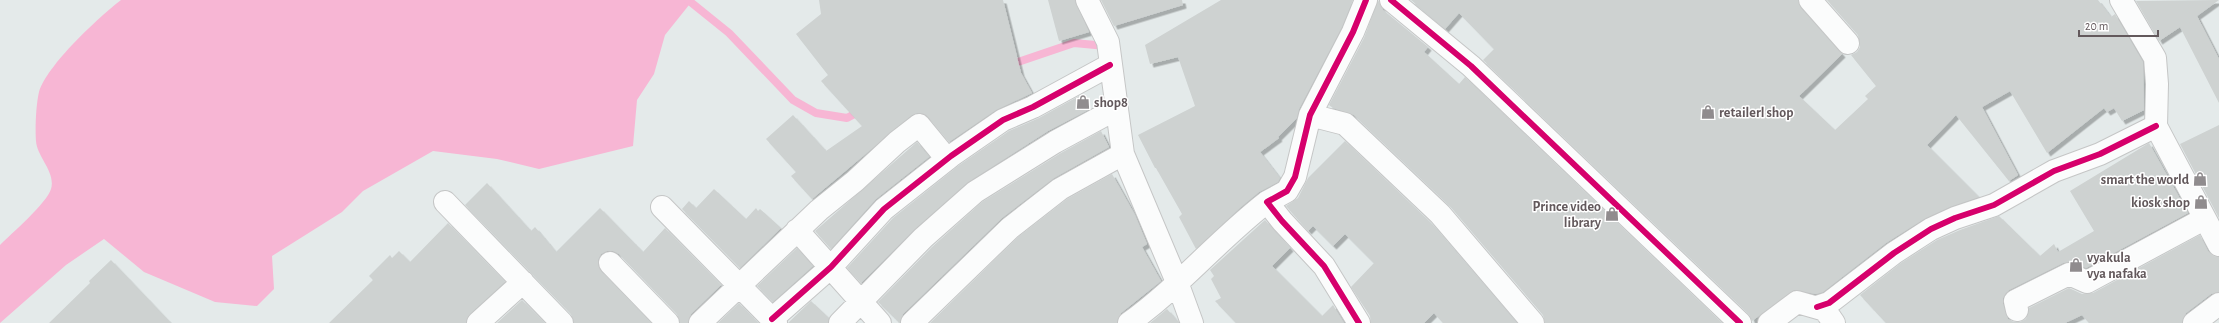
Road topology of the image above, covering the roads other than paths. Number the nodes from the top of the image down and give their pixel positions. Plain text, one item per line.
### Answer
1 (1086, 0) edge
2 (1366, 0) edge
3 (1390, 0) edge
4 (1810, 0) edge
5 (2121, 0) edge
6 (1848, 43) dead end
7 (1110, 64) junction
8 (1116, 109) junction
9 (1310, 116) junction
10 (2156, 126) junction
11 (1123, 154) junction
12 (947, 160) junction
13 (445, 202) dead end
14 (1267, 202) junction
15 (662, 207) dead end
16 (2204, 219) junction
17 (797, 230) junction
18 (2219, 245) edge
19 (610, 263) dead end
20 (831, 267) junction
21 (523, 282) junction
22 (1177, 282) junction
23 (739, 285) junction
24 (862, 302) junction
25 (2219, 304) edge
26 (1817, 307) junction
27 (2017, 310) dead end
28 (774, 321) edge
29 (478, 323) edge
30 (562, 323) edge
31 (668, 323) edge
32 (700, 323) edge
33 (840, 323) edge
34 (880, 323) edge
35 (912, 323) edge
36 (1129, 323) edge
37 (1192, 323) edge
38 (1359, 323) edge
39 (1533, 323) edge
40 (1740, 323) edge
41 (1769, 323) edge
42 (1834, 323) edge
43 (2194, 323) edge

1 - 7 street
2 - 9 street
3 - 40 street
4 - 6 street
5 - 10 street
7 - 8 street
7 - 12 street
8 - 11 street
8 - 24 street
9 - 14 street
9 - 39 street
10 - 16 street
10 - 26 street
11 - 22 street
11 - 35 street
12 - 17 street
12 - 20 street
13 - 21 street
14 - 22 street
14 - 38 street
15 - 23 street
16 - 18 street
16 - 27 street
17 - 20 street
17 - 23 street
19 - 31 street
20 - 24 street
20 - 28 street
21 - 29 street
21 - 30 street
22 - 36 street
22 - 37 street
23 - 28 street
23 - 32 street
24 - 33 street
24 - 34 street
25 - 43 street
26 - 41 street
26 - 42 street

